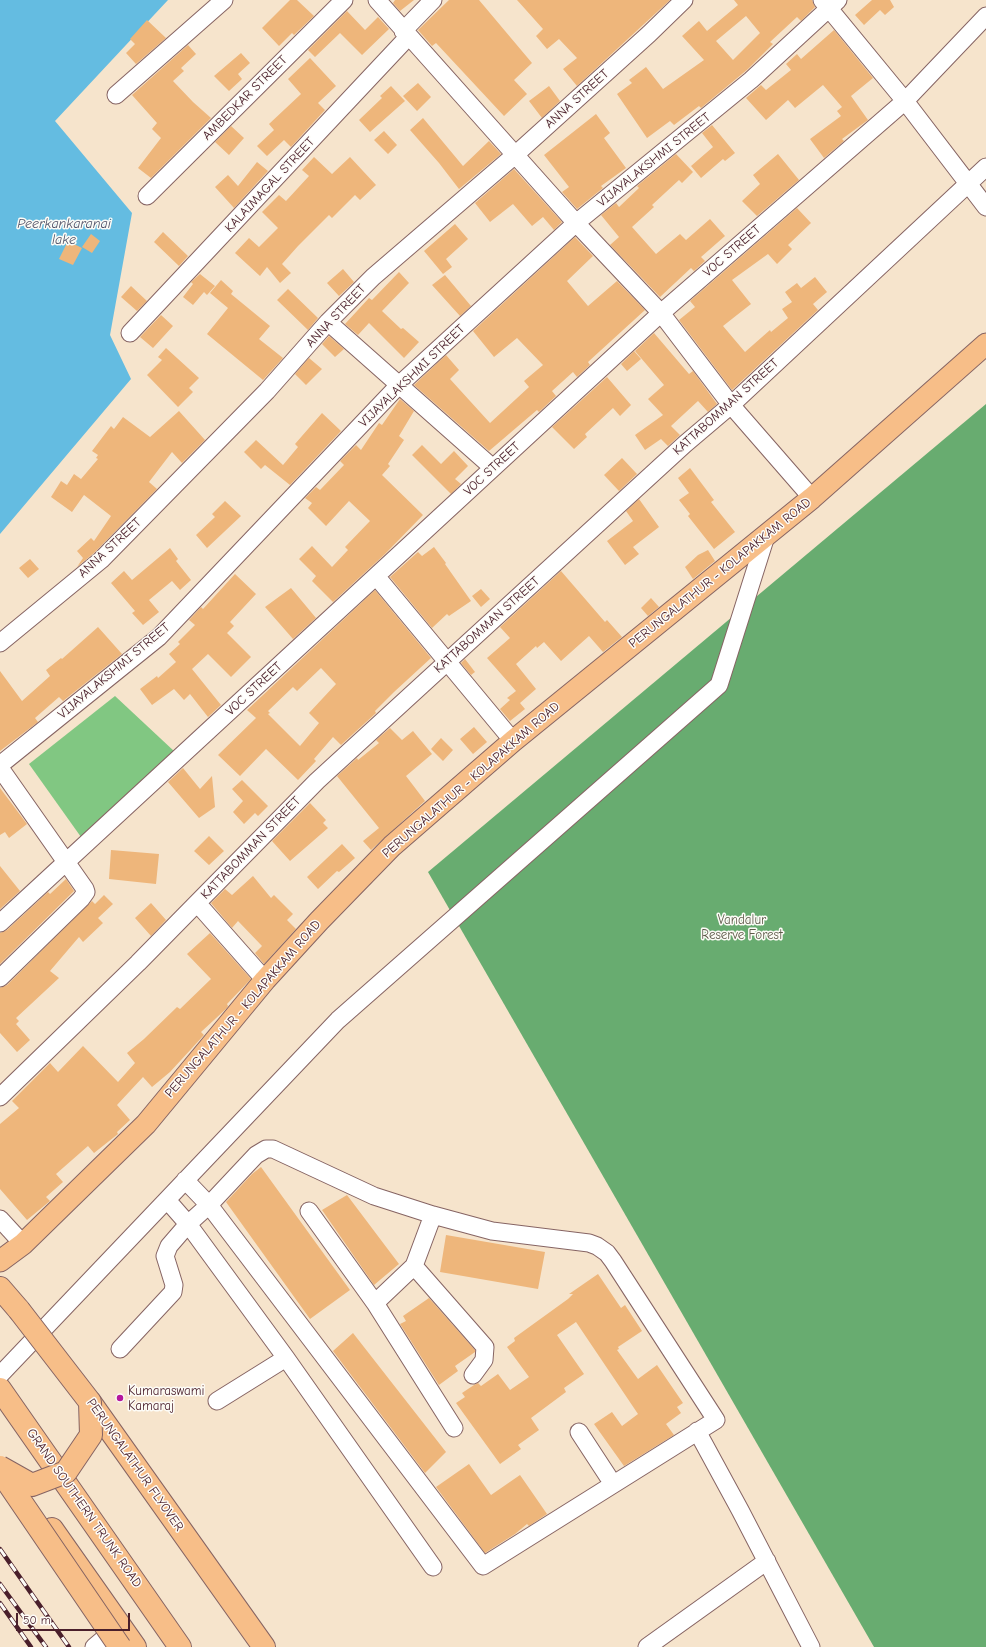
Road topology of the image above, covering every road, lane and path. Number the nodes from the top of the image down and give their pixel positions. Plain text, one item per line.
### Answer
1 (224, 0) edge
2 (344, 0) edge
3 (376, 0) edge
4 (433, 0) edge
5 (684, 0) edge
6 (830, 3) edge
7 (986, 16) edge
8 (406, 34) junction
9 (116, 95) dead end
10 (905, 101) junction
11 (515, 155) junction
12 (986, 167) edge
13 (968, 184) junction
14 (147, 196) dead end
15 (986, 207) edge
16 (576, 223) junction
17 (660, 313) junction
18 (328, 322) junction
19 (130, 333) dead end
20 (986, 344) edge
21 (398, 385) junction
22 (731, 405) junction
23 (494, 468) junction
24 (812, 498) junction
25 (766, 536) junction
26 (376, 576) junction
27 (0, 643) edge
28 (447, 662) junction
29 (513, 741) junction
30 (0, 767) edge
31 (66, 864) junction
32 (197, 903) junction
33 (0, 924) edge
34 (0, 978) edge
35 (265, 980) junction
36 (0, 1097) edge
37 (186, 1180) junction
38 (167, 1200) junction
39 (209, 1205) junction
40 (309, 1211) dead end
41 (433, 1215) junction
42 (0, 1219) edge
43 (188, 1224) junction
44 (23, 1244) junction
45 (0, 1261) edge
46 (414, 1266) junction
47 (0, 1288) edge
48 (375, 1303) junction
49 (120, 1349) dead end
50 (286, 1358) junction
51 (0, 1374) edge
52 (473, 1375) dead end
53 (0, 1389) edge
54 (217, 1401) dead end
55 (90, 1402) junction
56 (454, 1428) dead end
57 (697, 1431) junction
58 (579, 1432) dead end
59 (0, 1455) edge
60 (0, 1467) edge
61 (0, 1471) edge
62 (613, 1484) junction
63 (767, 1561) junction
64 (434, 1567) dead end
65 (120, 1625) junction
66 (94, 1647) edge
67 (120, 1647) edge
68 (135, 1647) edge
69 (180, 1647) edge
70 (264, 1647) edge
71 (647, 1647) edge
72 (811, 1647) edge

1 - 9 street
2 - 14 street, AMBEDKAR STREET
3 - 8 street
4 - 8 street, KALAIMAGAL STREET
5 - 11 street, ANNA STREET
6 - 10 street
6 - 16 street, VIJAYALAKSHMI STREET
7 - 10 street, VOC STREET
8 - 11 street
8 - 19 street, KALAIMAGAL STREET
10 - 13 street
10 - 17 street, VOC STREET
11 - 16 street
11 - 18 street, ANNA STREET
12 - 13 street, KATTABOMMAN STREET
13 - 15 street
13 - 22 street, KATTABOMMAN STREET
16 - 17 street
16 - 21 street, VIJAYALAKSHMI STREET
17 - 22 street
17 - 23 street, VOC STREET
18 - 21 street
18 - 27 street, ANNA STREET
20 - 24 main road, PERUNGALATHUR - KOLAPAKKAM ROAD
21 - 23 street
21 - 30 street, VIJAYALAKSHMI STREET
22 - 24 street
22 - 28 street, KATTABOMMAN STREET
23 - 26 street, VOC STREET
24 - 25 main road, PERUNGALATHUR - KOLAPAKKAM ROAD
25 - 29 main road, PERUNGALATHUR - KOLAPAKKAM ROAD
25 - 37 street
26 - 28 street
26 - 31 street, VOC STREET
28 - 29 street
28 - 32 street, KATTABOMMAN STREET
29 - 35 main road, PERUNGALATHUR - KOLAPAKKAM ROAD
30 - 31 street
31 - 33 street, VOC STREET
31 - 34 street
32 - 35 street
32 - 36 street, KATTABOMMAN STREET
35 - 44 main road, PERUNGALATHUR - KOLAPAKKAM ROAD
37 - 38 street
37 - 39 street
38 - 43 street
38 - 51 street
39 - 41 street
39 - 43 street
39 - 62 street
40 - 48 street
41 - 46 street
41 - 57 street
42 - 44 street
43 - 49 street
43 - 50 street
44 - 45 main road, PERUNGALATHUR - KOLAPAKKAM ROAD
46 - 48 street
46 - 52 street
47 - 55 highway, PERUNGALATHUR FLYOVER, bridge
48 - 56 street
50 - 54 street
50 - 64 street
53 - 69 highway, GRAND SOUTHERN TRUNK ROAD
55 - 60 highway, bridge
55 - 70 highway, PERUNGALATHUR FLYOVER
57 - 62 street
57 - 63 street
58 - 62 street
59 - 65 highway
61 - 67 highway, bridge
63 - 71 street
63 - 72 street
65 - 66 street
65 - 68 highway

